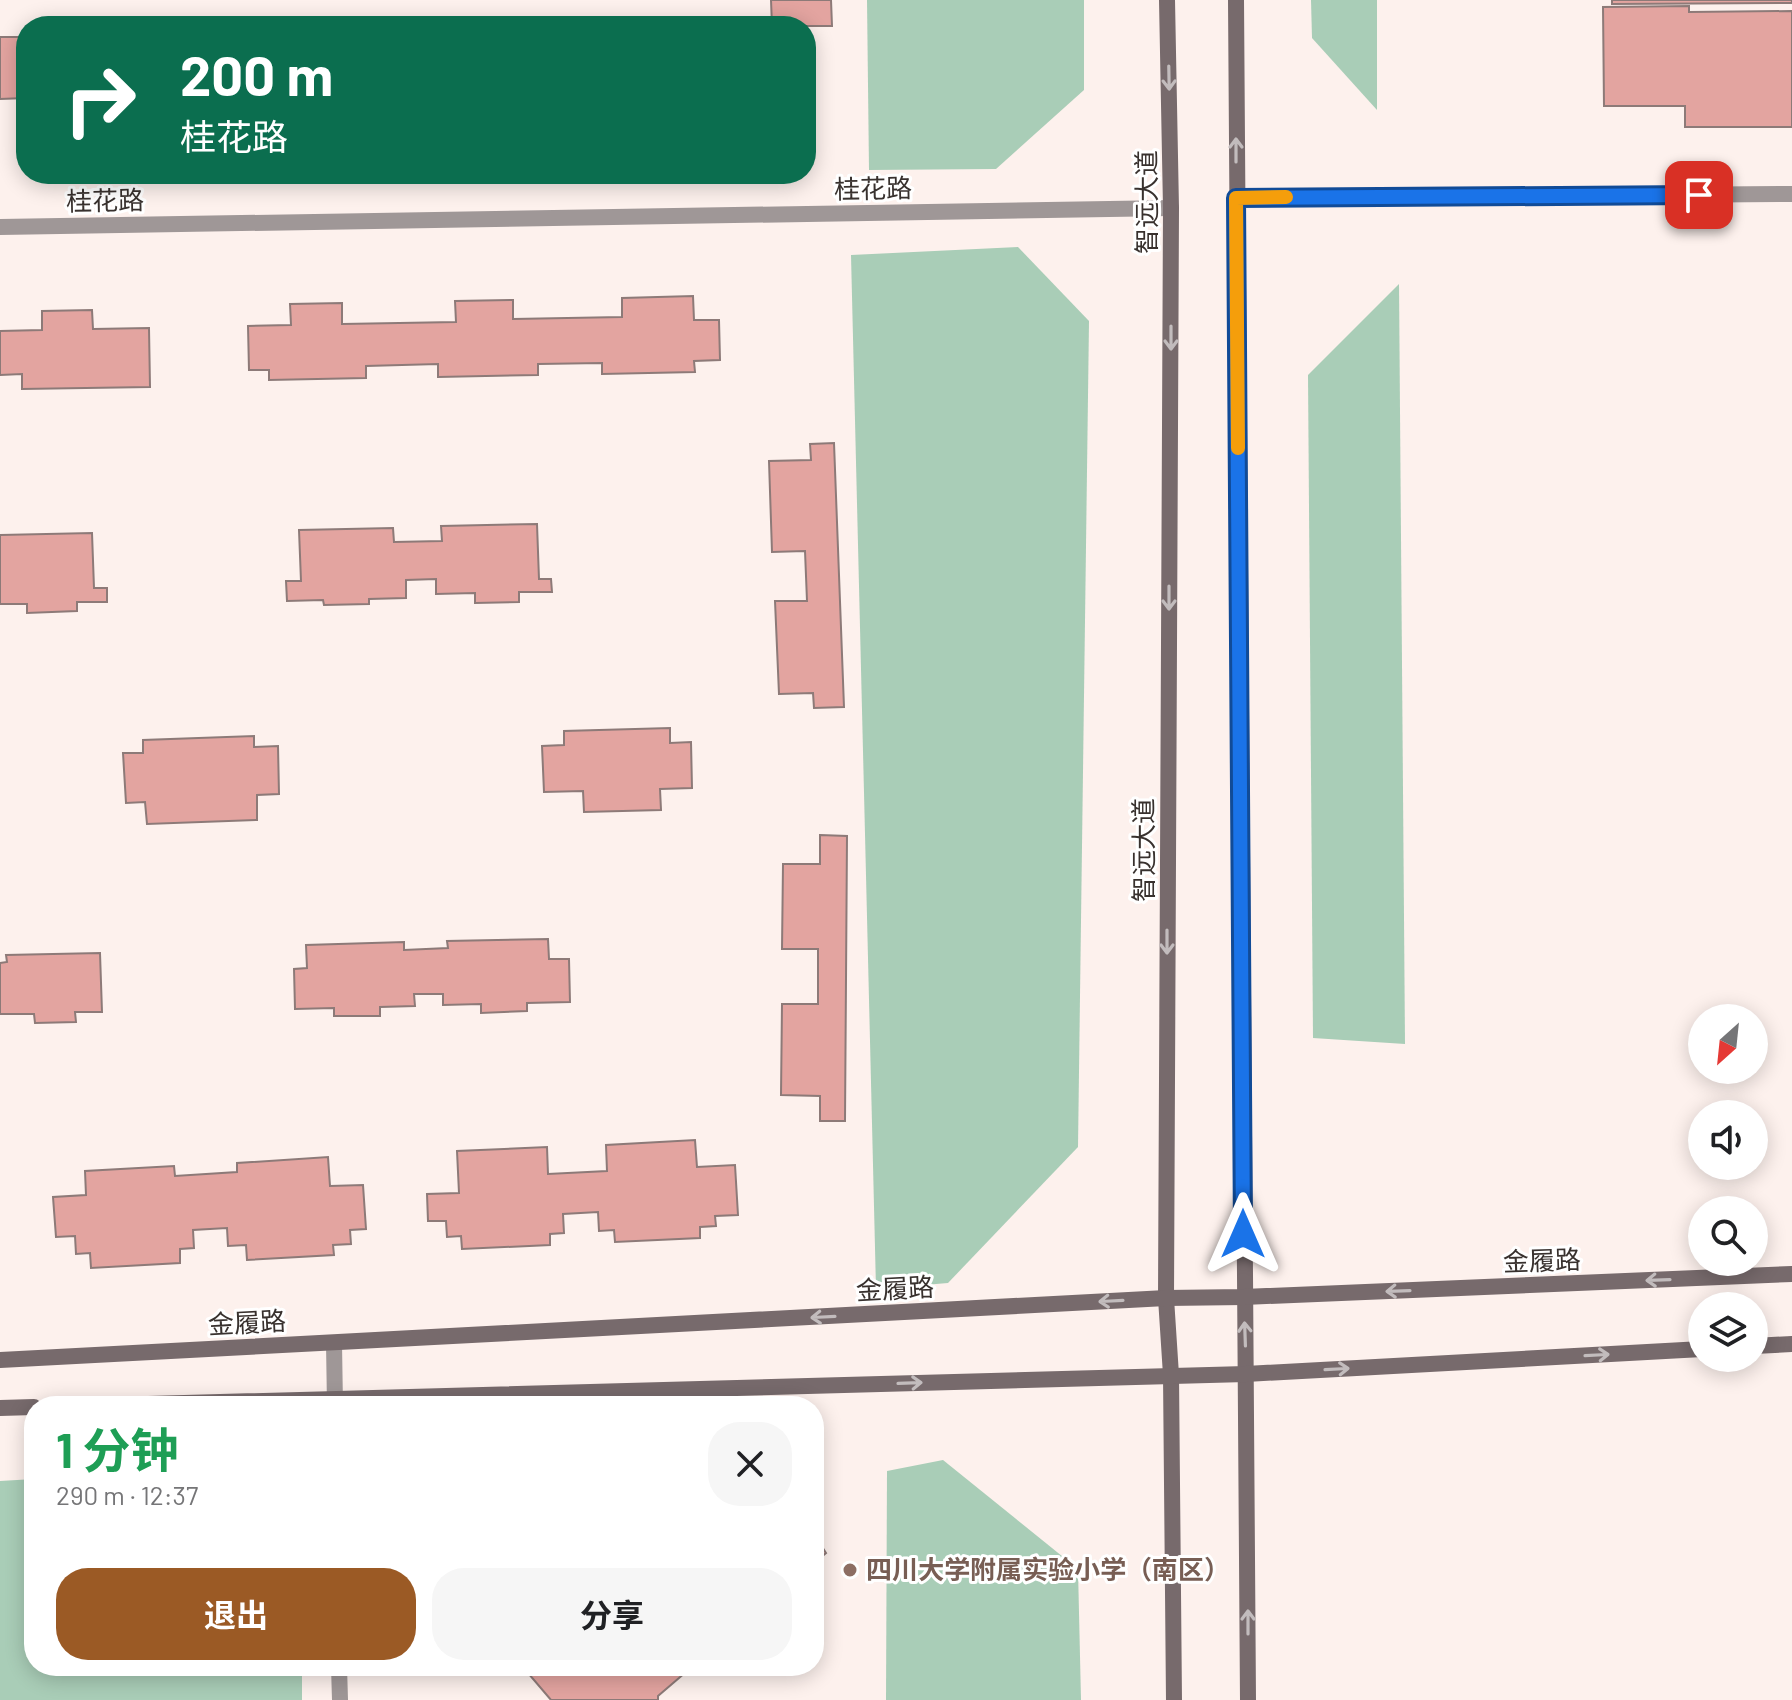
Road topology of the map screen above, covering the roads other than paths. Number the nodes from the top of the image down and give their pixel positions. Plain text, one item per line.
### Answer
1 (1167, 0) edge
2 (1236, 0) edge
3 (1792, 194) edge
4 (1236, 198) junction
5 (1171, 208) junction
6 (0, 227) edge
7 (1792, 1274) edge
8 (1244, 1297) junction
9 (1166, 1298) junction
10 (334, 1343) junction
11 (1792, 1344) edge
12 (1768, 1345) edge
13 (1688, 1350) edge
14 (0, 1360) edge
15 (1246, 1374) junction
16 (1171, 1375) junction
17 (335, 1396) edge
18 (521, 1396) edge
19 (24, 1407) edge
20 (0, 1408) edge
21 (339, 1676) edge
22 (340, 1700) edge
23 (1174, 1700) edge
24 (1248, 1700) edge

1 -> 5 main road, 智远大道
4 -> 2 main road
3 - 4 street
4 - 8 main road
5 - 6 street, 桂花路
5 -> 9 main road, 智远大道
7 -> 8 main road, 金履路
8 - 9 main road, 金履路
15 -> 8 main road
9 -> 10 main road, 金履路
9 - 16 main road, 智远大道
10 - 14 main road, 金履路
10 - 17 street
11 - 12 main road
15 -> 13 main road
15 - 16 main road
24 -> 15 main road
18 -> 16 main road
16 - 23 main road, 智远大道
19 - 20 main road
21 - 22 street

